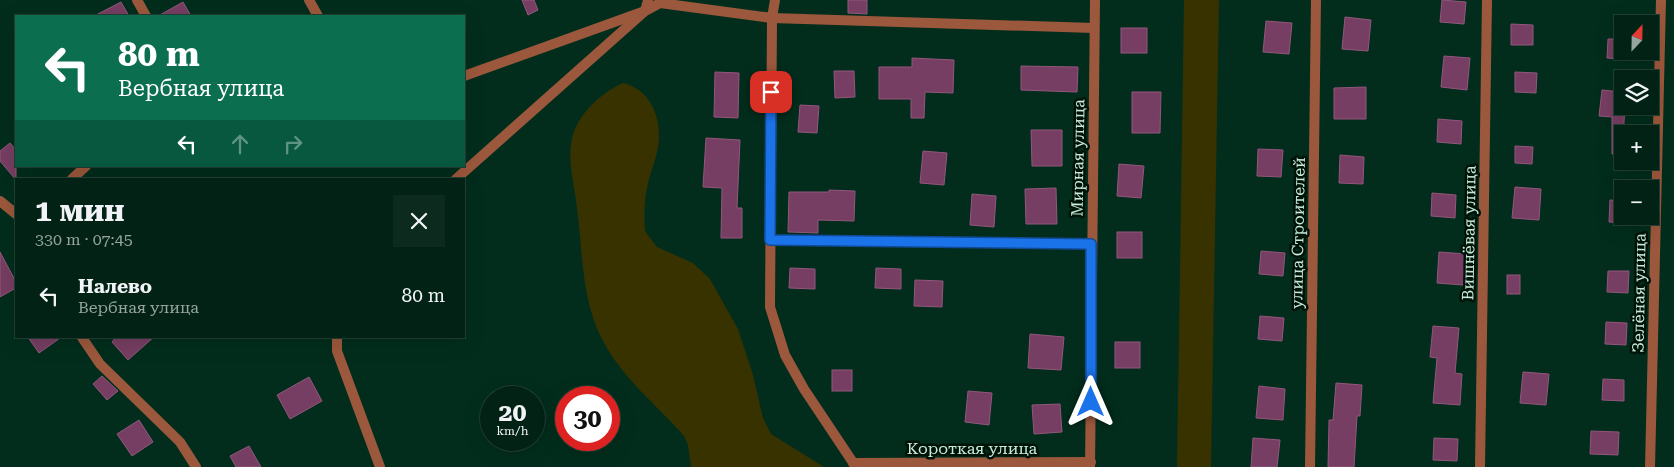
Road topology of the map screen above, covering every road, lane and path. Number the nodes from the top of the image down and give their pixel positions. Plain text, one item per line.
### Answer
1 (137, 0) edge
2 (309, 0) edge
3 (648, 0) edge
4 (775, 0) edge
5 (1095, 0) edge
6 (1316, 0) edge
7 (1487, 0) edge
8 (1661, 0) edge
9 (645, 11) junction
10 (145, 15) edge
11 (317, 15) edge
12 (772, 18) junction
13 (1094, 28) junction
14 (465, 76) edge
15 (85, 167) edge
16 (73, 178) edge
17 (457, 178) edge
18 (0, 201) edge
19 (15, 213) edge
20 (770, 240) junction
21 (1091, 244) junction
22 (82, 338) edge
23 (336, 338) edge
24 (1090, 464) edge
25 (855, 465) edge
26 (196, 467) edge
27 (380, 467) edge
28 (1310, 467) edge
29 (1480, 467) edge
30 (1650, 467) edge

1 - 10 street
2 - 11 street
3 - 9 street
4 - 12 street
5 - 13 street, Мирная улица
6 - 28 street, улица Строителей
7 - 29 street, Вишнёвая улица
8 - 30 street, Зелёная улица
9 - 12 street
9 - 14 street
9 - 17 street
12 - 13 street
12 - 20 street
13 - 21 street, Мирная улица
15 - 16 street
18 - 19 street
20 - 21 street
20 - 25 street
21 - 24 street, Мирная улица
22 - 26 street
23 - 27 street
24 - 25 street, Короткая улица

